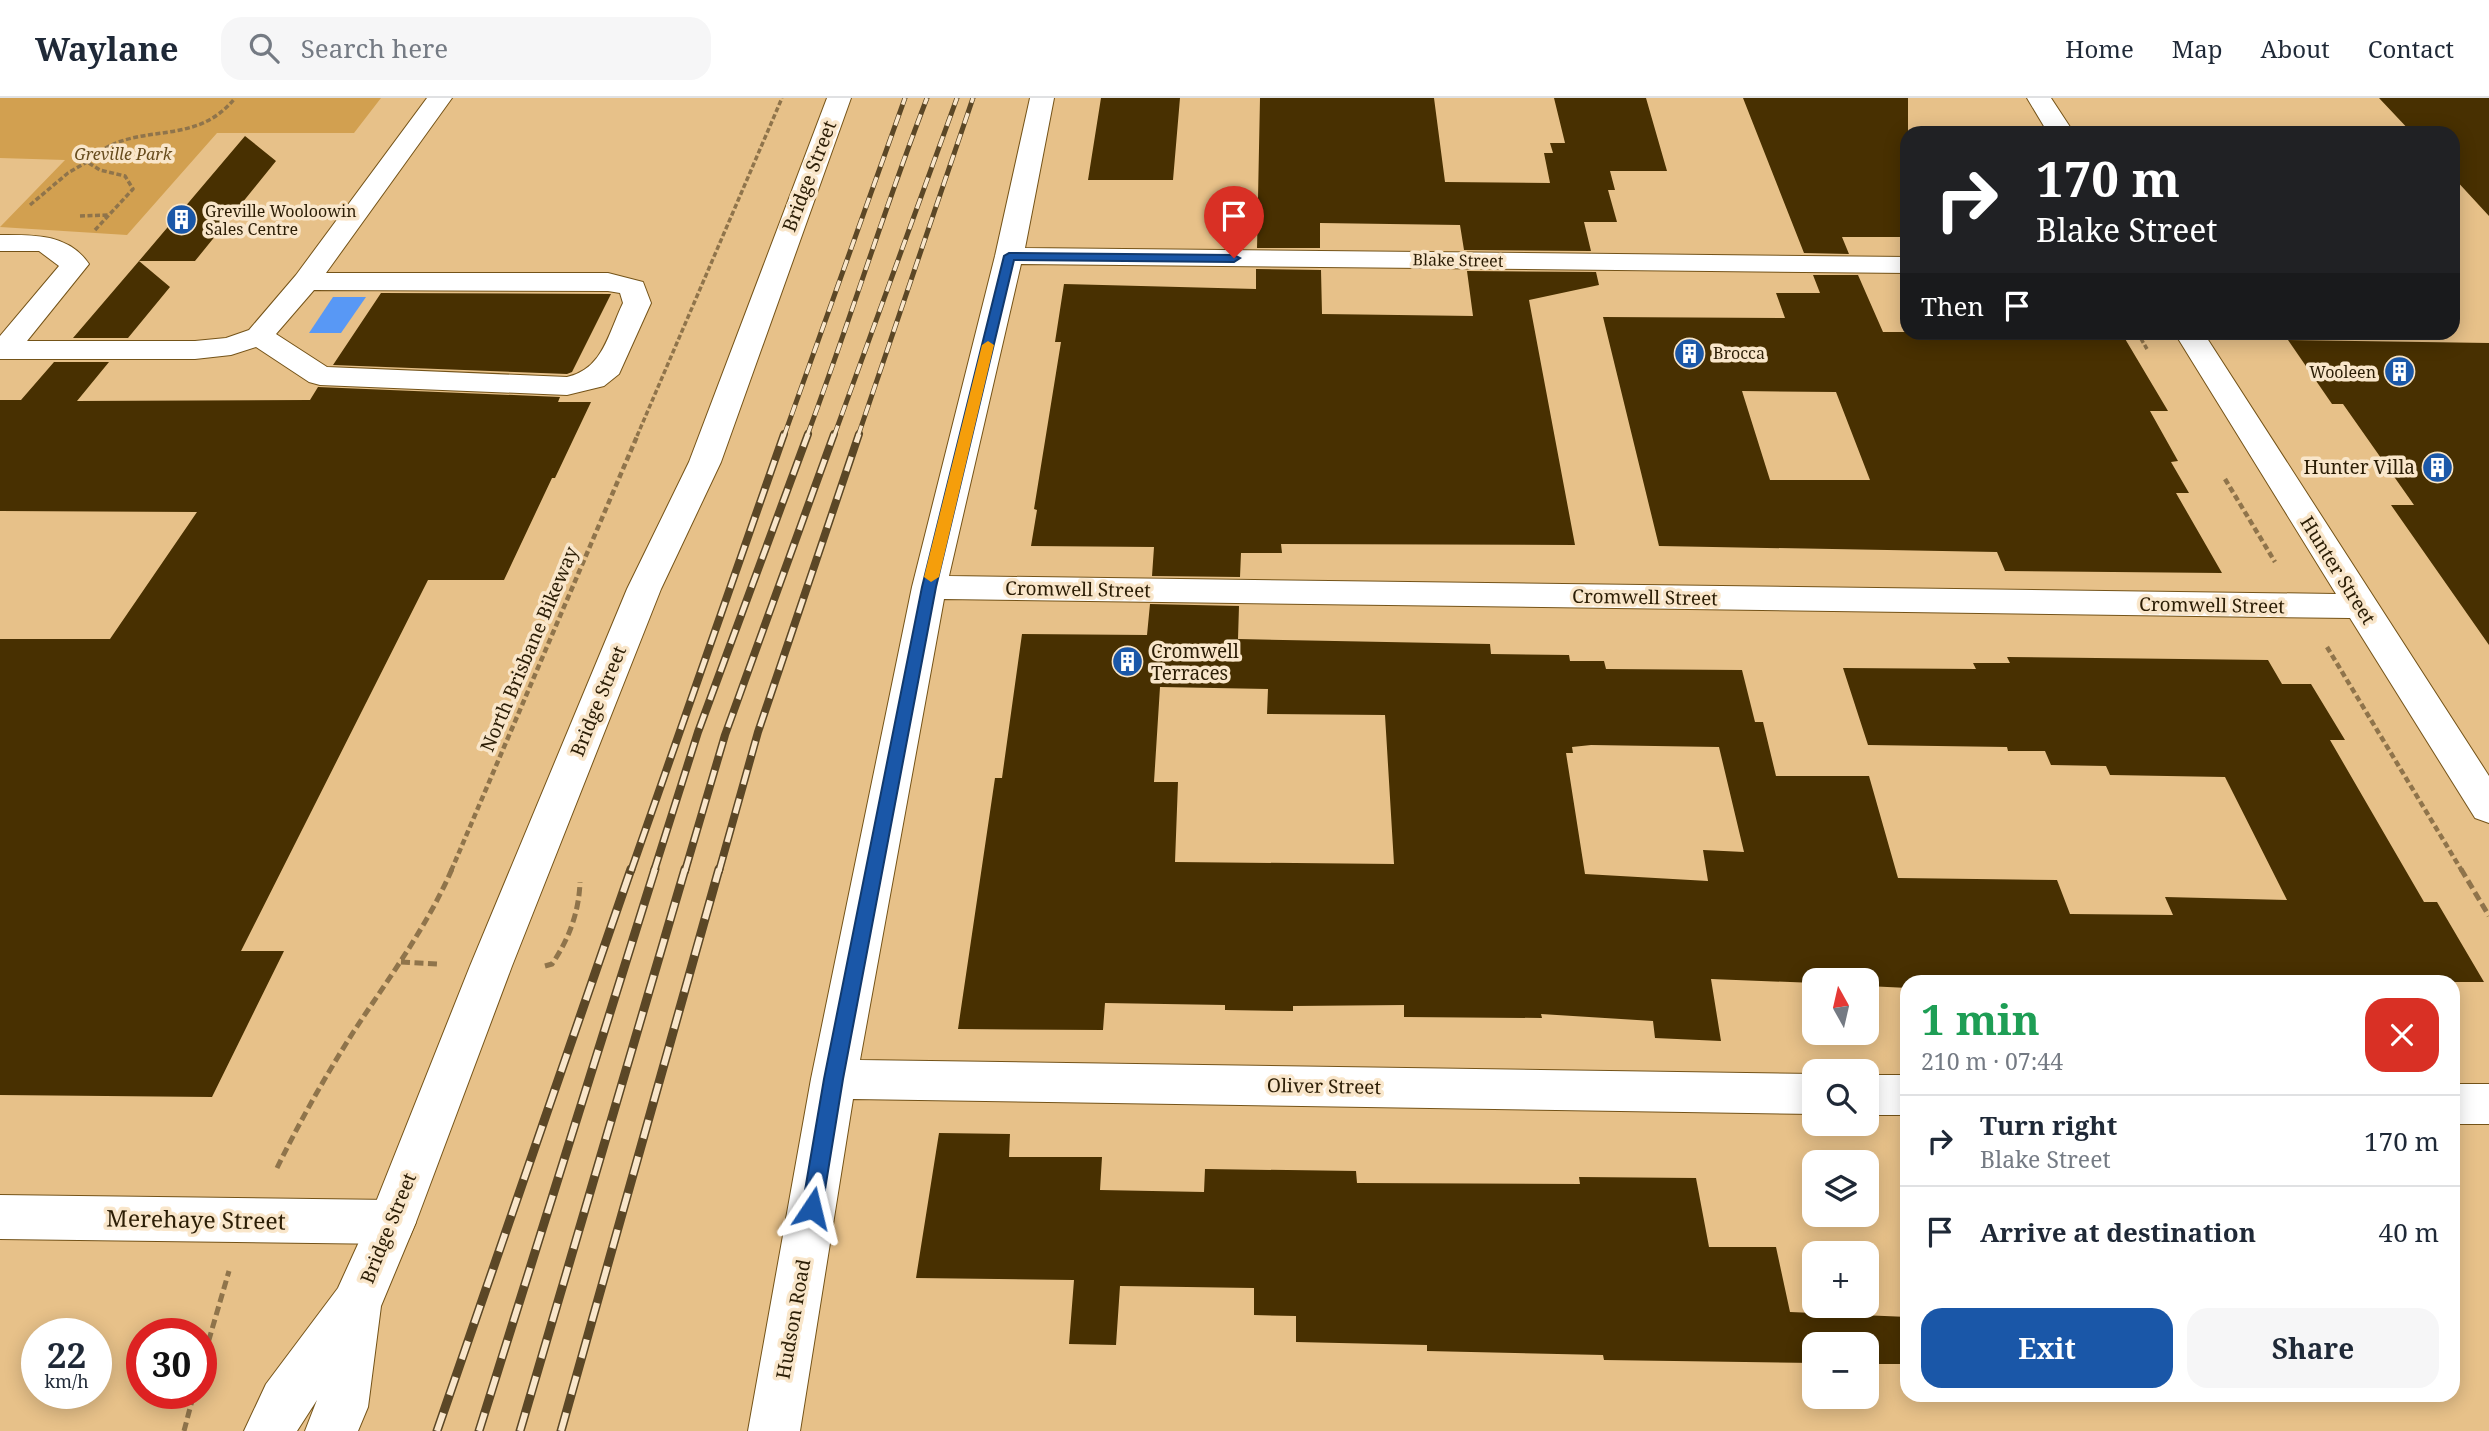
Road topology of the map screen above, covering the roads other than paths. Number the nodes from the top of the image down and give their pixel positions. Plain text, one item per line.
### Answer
1 (440, 98) edge
2 (839, 98) edge
3 (1042, 98) edge
4 (2039, 98) edge
5 (2057, 126) edge
6 (0, 243) edge
7 (1009, 256) junction
8 (1900, 265) edge
9 (306, 281) junction
10 (259, 336) junction
11 (2193, 340) edge
12 (2, 350) edge
13 (929, 587) junction
14 (2361, 606) junction
15 (2489, 808) edge
16 (834, 1079) junction
17 (1802, 1094) edge
18 (1879, 1095) edge
19 (1900, 1095) edge
20 (2460, 1104) edge
21 (2489, 1104) edge
22 (0, 1217) edge
23 (392, 1222) junction
24 (356, 1305) junction
25 (270, 1431) edge
26 (331, 1431) edge
27 (774, 1431) edge

1 - 9 street
2 - 23 street, Bridge Street
3 - 7 street, Hudson Road
4 - 5 street
6 - 12 street
7 - 8 street, Blake Street
7 - 13 street, Hudson Road
9 - 10 street
9 - 10 street
10 - 12 street
11 - 14 street, Hunter Street
13 - 14 street, Cromwell Street
13 - 16 street, Hudson Road
14 - 15 street, Hunter Street
16 - 17 street, Oliver Street
16 - 27 street, Hudson Road
18 - 19 street
20 - 21 street
22 - 23 street, Merehaye Street
23 - 24 street, Bridge Street
24 - 25 street, Bridge Street
24 - 26 street, Bridge Street

